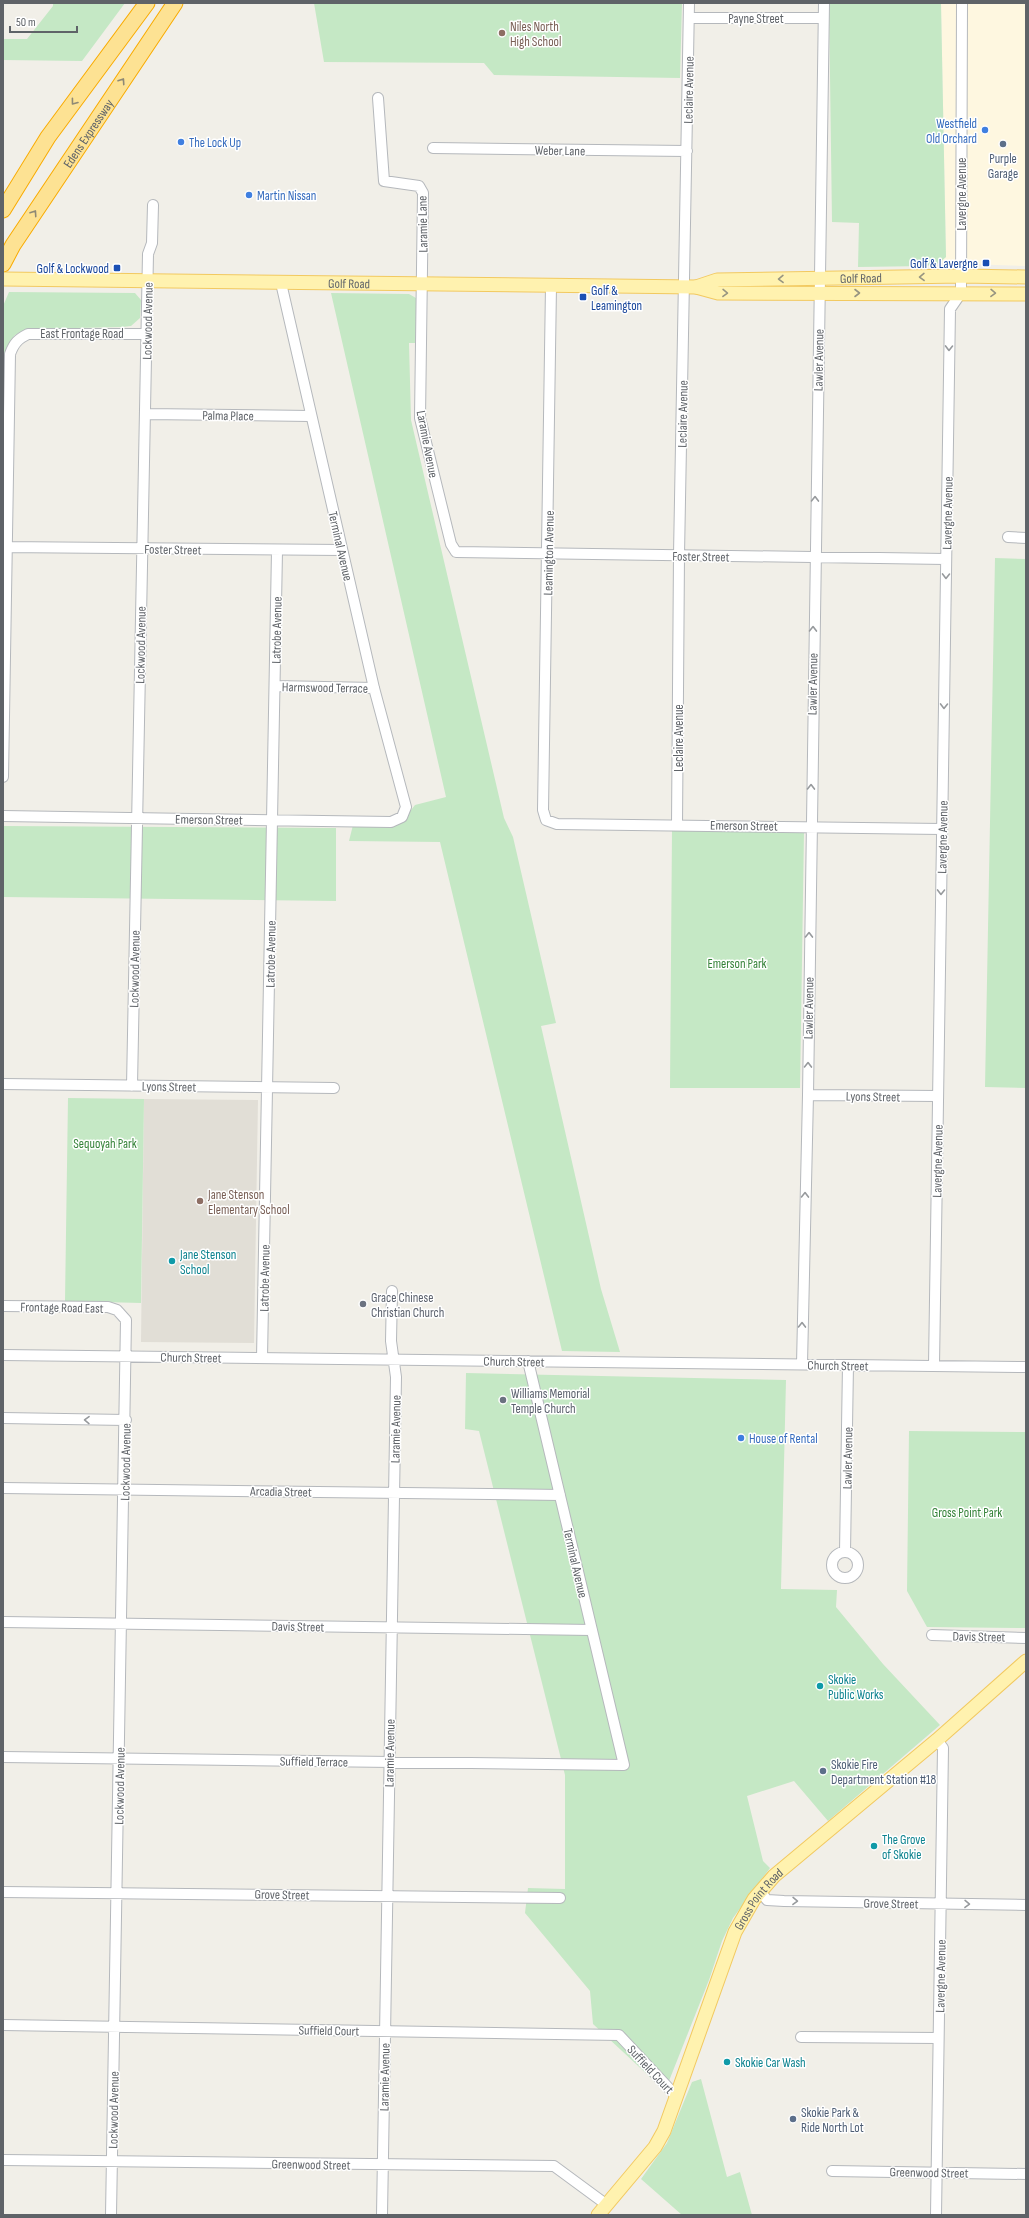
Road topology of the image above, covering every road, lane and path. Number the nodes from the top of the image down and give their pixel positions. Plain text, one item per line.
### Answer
1 (147, 3) edge
2 (175, 3) edge
3 (689, 3) edge
4 (824, 3) edge
5 (962, 3) edge
6 (689, 18) junction
7 (823, 18) junction
8 (378, 98) dead end
9 (433, 148) dead end
10 (687, 151) junction
11 (153, 205) dead end
12 (3, 210) edge
13 (3, 264) edge
14 (961, 276) junction
15 (1026, 277) edge
16 (3, 279) edge
17 (820, 279) junction
18 (148, 281) junction
19 (281, 283) junction
20 (422, 285) junction
21 (551, 286) junction
22 (690, 287) junction
23 (961, 292) junction
24 (820, 293) junction
25 (935, 293) junction
26 (1026, 294) edge
27 (950, 309) junction
28 (146, 334) junction
29 (145, 414) junction
30 (310, 416) junction
31 (1008, 537) dead end
32 (1026, 538) edge
33 (5, 547) edge
34 (142, 548) junction
35 (342, 550) junction
36 (277, 551) junction
37 (456, 552) joint
38 (548, 554) junction
39 (679, 556) junction
40 (814, 556) junction
41 (946, 559) junction
42 (275, 686) junction
43 (374, 688) junction
44 (3, 777) edge
45 (406, 807) joint
46 (3, 816) edge
47 (137, 818) junction
48 (272, 820) junction
49 (546, 820) joint
50 (677, 825) junction
51 (810, 826) junction
52 (942, 829) junction
53 (3, 1084) edge
54 (132, 1086) junction
55 (267, 1088) junction
56 (334, 1088) dead end
57 (808, 1095) junction
58 (938, 1096) junction
59 (392, 1291) dead end
60 (3, 1306) edge
61 (3, 1355) edge
62 (127, 1357) junction
63 (262, 1358) junction
64 (393, 1360) junction
65 (528, 1361) junction
66 (802, 1364) junction
67 (848, 1365) junction
68 (934, 1366) junction
69 (1026, 1367) edge
70 (3, 1418) edge
71 (126, 1420) junction
72 (3, 1488) edge
73 (125, 1489) junction
74 (394, 1493) junction
75 (560, 1495) junction
76 (845, 1552) dead end
77 (3, 1622) edge
78 (122, 1623) junction
79 (392, 1628) junction
80 (592, 1630) junction
81 (932, 1635) dead end
82 (1026, 1638) edge
83 (1026, 1661) edge
84 (937, 1740) junction
85 (3, 1757) edge
86 (120, 1758) junction
87 (389, 1762) junction
88 (624, 1765) joint
89 (760, 1891) junction
90 (3, 1892) edge
91 (117, 1893) junction
92 (387, 1896) junction
93 (560, 1898) dead end
94 (941, 1904) junction
95 (1026, 1905) edge
96 (3, 2026) edge
97 (115, 2027) junction
98 (385, 2031) junction
99 (801, 2037) dead end
100 (938, 2038) junction
101 (677, 2097) junction
102 (3, 2160) edge
103 (112, 2161) junction
104 (382, 2165) junction
105 (832, 2171) dead end
106 (937, 2172) junction
107 (1026, 2174) edge
108 (603, 2210) edge
109 (111, 2215) edge
110 (382, 2215) edge
111 (936, 2215) edge

1 -> 12 highway
13 -> 2 highway, Edens Expressway
3 - 6 street, Leclaire Avenue
4 - 7 street, Lawler Avenue
5 - 14 street, Lavergne Avenue
6 - 7 street, Payne Street
6 - 10 street, Leclaire Avenue
7 - 17 street, Lawler Avenue
8 - 20 street, Laramie Lane
9 - 10 street, Weber Lane
10 - 22 street, Leclaire Avenue
11 - 18 street, Lockwood Avenue
14 - 15 main road, Golf Road
14 -> 17 main road, Golf Road
14 - 23 street, Lavergne Avenue
16 - 18 main road, Golf Road
17 -> 22 main road, Golf Road
17 - 24 street, Lawler Avenue
18 - 19 main road, Golf Road
18 - 28 street, Lockwood Avenue
19 - 20 main road, Golf Road
19 - 30 street, Terminal Avenue
20 - 21 main road, Golf Road
20 - 37 street, Laramie Avenue
21 - 22 main road, Golf Road
21 - 38 street, Leamington Avenue
22 -> 24 main road, Golf Road
22 - 39 street, Leclaire Avenue
23 - 25 main road, Golf Road
23 -> 26 main road, Golf Road
23 - 27 street
24 -> 25 main road, Golf Road
40 -> 24 street, Lawler Avenue
25 - 27 street
27 -> 41 street, Lavergne Avenue
28 - 29 street, Lockwood Avenue
28 - 33 street, East Frontage Road
29 - 30 street, Palma Place
29 - 34 street, Lockwood Avenue
30 - 35 street, Terminal Avenue
31 - 32 street
33 - 34 street, Foster Street
33 - 44 street
34 - 36 street, Foster Street
34 - 47 street, Lockwood Avenue
35 - 36 street, Foster Street
35 - 43 street, Terminal Avenue
36 - 42 street, Latrobe Avenue
37 - 38 street, Foster Street
38 - 39 street, Foster Street
38 - 49 street, Leamington Avenue
39 - 40 street, Foster Street
39 - 50 street, Leclaire Avenue
40 - 41 street, Foster Street
51 -> 40 street, Lawler Avenue
41 -> 52 street, Lavergne Avenue
42 - 43 street, Harmswood Terrace
42 - 48 street, Latrobe Avenue
43 - 45 street, Terminal Avenue
45 - 48 street, Emerson Street
46 - 47 street, Emerson Street
47 - 48 street, Emerson Street
47 - 54 street, Lockwood Avenue
48 - 55 street, Latrobe Avenue
49 - 50 street, Emerson Street
50 - 51 street, Emerson Street
51 - 52 street, Emerson Street
57 -> 51 street, Lawler Avenue
52 -> 58 street, Lavergne Avenue
53 - 54 street, Lyons Street
54 - 55 street, Lyons Street
55 - 56 street, Lyons Street
55 - 63 street, Latrobe Avenue
57 - 58 street, Lyons Street
66 -> 57 street, Lawler Avenue
58 - 68 street, Lavergne Avenue
59 - 64 street, Laramie Avenue
60 - 62 street, Frontage Road East
61 - 62 street, Church Street
62 - 63 street, Church Street
62 - 71 street, Lockwood Avenue
63 - 64 street, Church Street
64 - 65 street, Church Street
64 - 74 street, Laramie Avenue
65 - 66 street, Church Street
65 - 75 street, Terminal Avenue
66 - 67 street, Church Street
67 - 68 street, Church Street
67 - 76 street, Lawler Avenue
68 - 69 street, Church Street
71 -> 70 street
71 - 73 street, Lockwood Avenue
72 - 73 street, Arcadia Street
73 - 74 street, Arcadia Street
73 - 78 street, Lockwood Avenue
74 - 75 street, Arcadia Street
74 - 79 street, Laramie Avenue
75 - 80 street, Terminal Avenue
77 - 78 street, Davis Street
78 - 79 street, Davis Street
78 - 86 street, Lockwood Avenue
79 - 80 street, Davis Street
79 - 87 street, Laramie Avenue
80 - 88 street, Terminal Avenue
81 - 82 street, Davis Street
83 - 84 main road, Gross Point Road
84 - 89 main road, Gross Point Road
84 - 94 street, Lavergne Avenue
85 - 86 street, Suffield Terrace
86 - 87 street, Suffield Terrace
86 - 91 street, Lockwood Avenue
87 - 88 street, Suffield Terrace
87 - 92 street, Laramie Avenue
89 -> 94 street, Grove Street
89 - 101 main road, Gross Point Road
90 - 91 street, Grove Street
91 - 92 street, Grove Street
91 - 97 street, Lockwood Avenue
92 - 93 street, Grove Street
92 - 98 street, Laramie Avenue
94 -> 95 street, Grove Street
94 - 100 street, Lavergne Avenue
96 - 97 street, Suffield Court
97 - 98 street, Suffield Court
97 - 103 street, Lockwood Avenue
98 - 101 street, Suffield Court
98 - 104 street, Laramie Avenue
99 - 100 street
100 - 106 street, Lavergne Avenue
101 - 108 main road, Gross Point Road
102 - 103 street, Greenwood Street
103 - 104 street, Greenwood Street
103 - 109 street, Lockwood Avenue
104 - 108 street, Greenwood Street
104 - 110 street, Laramie Avenue
105 - 106 street, Greenwood Street
106 - 107 street, Greenwood Street
106 - 111 street, Lavergne Avenue

